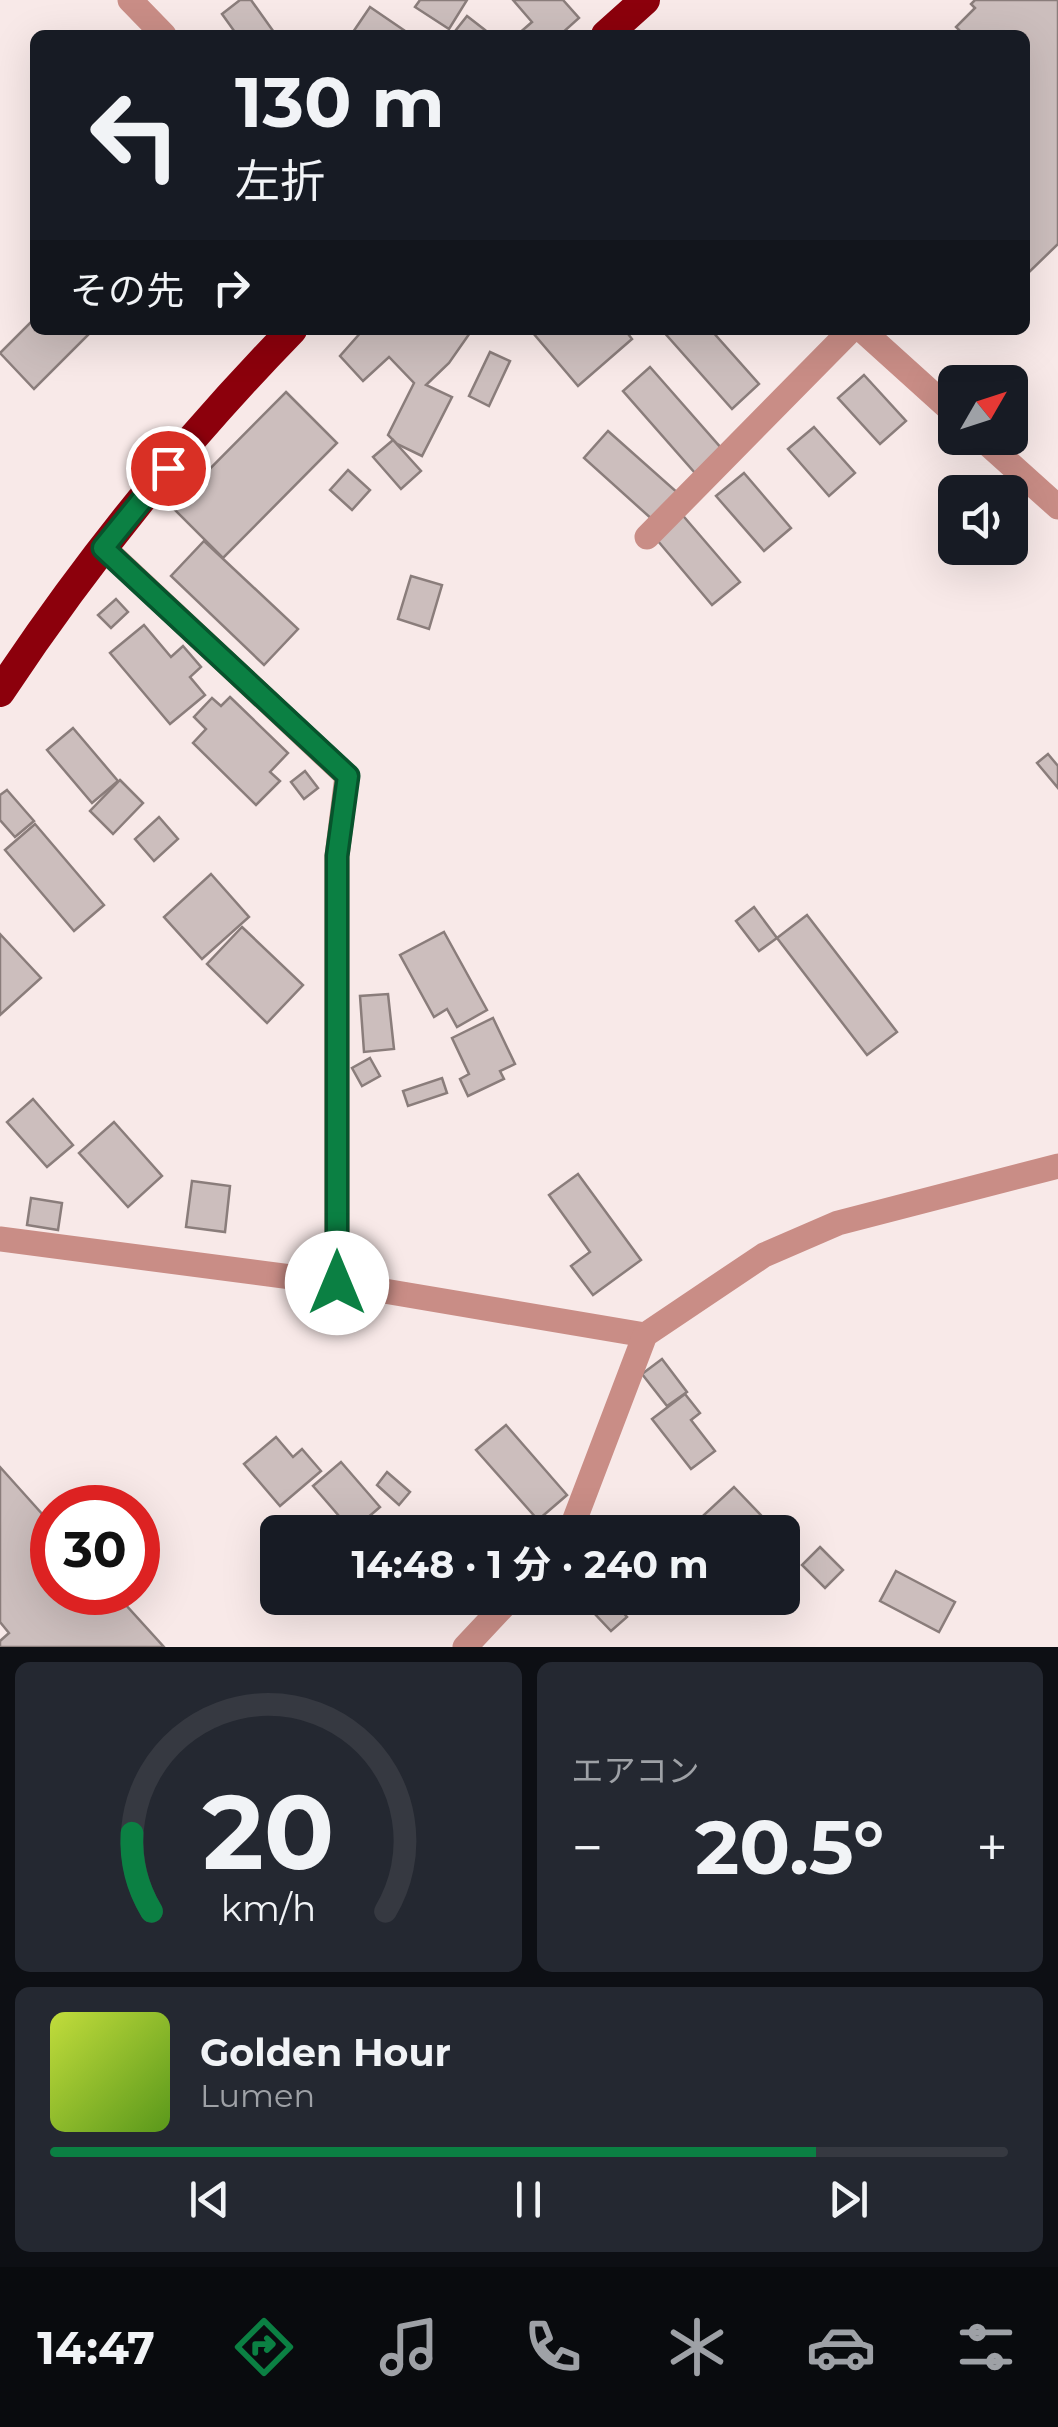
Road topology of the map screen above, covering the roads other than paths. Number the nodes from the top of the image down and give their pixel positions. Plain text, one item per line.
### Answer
1 (130, 0) edge
2 (645, 0) edge
3 (159, 30) edge
4 (612, 30) edge
5 (287, 335) edge
6 (846, 335) edge
7 (868, 335) edge
8 (938, 399) edge
9 (1000, 455) edge
10 (1058, 508) edge
11 (647, 537) dead end
12 (103, 548) junction
13 (0, 692) edge
14 (1058, 1166) edge
15 (0, 1239) edge
16 (337, 1283) junction
17 (645, 1336) junction
18 (577, 1515) edge
19 (495, 1615) edge
20 (465, 1647) edge

1 - 3 street
2 - 4 highway
5 - 12 highway
6 - 11 street
7 - 8 street
9 - 10 street
12 - 13 highway
12 - 16 street
14 - 17 street
15 - 16 street
16 - 17 street
17 - 18 street
19 - 20 street

